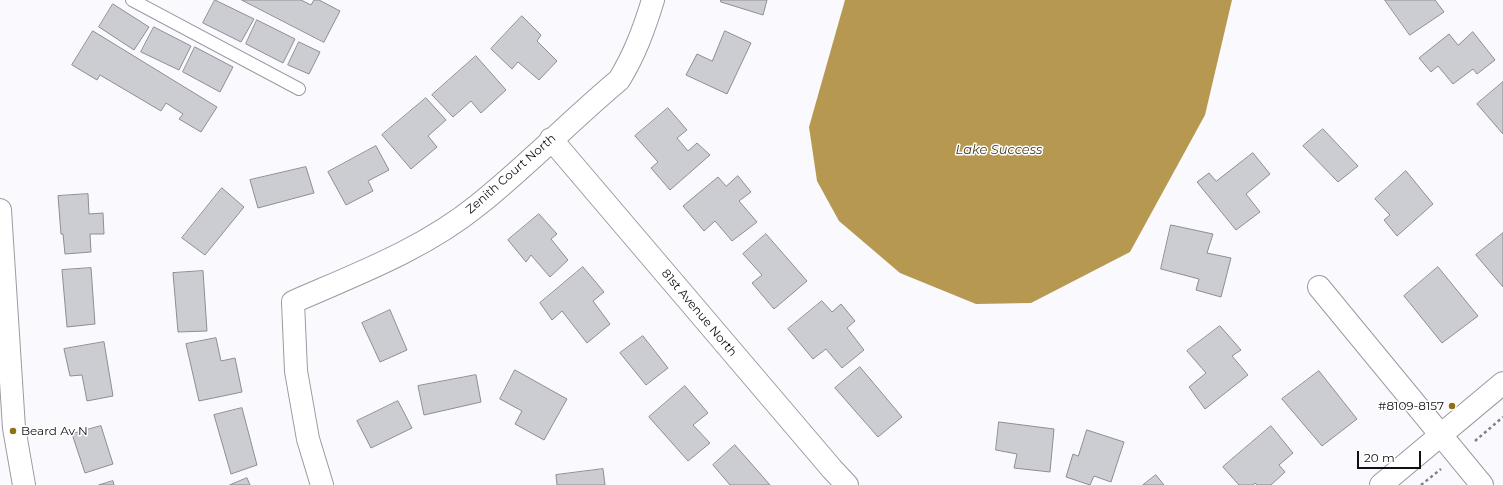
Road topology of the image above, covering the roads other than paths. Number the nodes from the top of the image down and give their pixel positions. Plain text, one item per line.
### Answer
1 (132, 0) edge
2 (653, 0) edge
3 (299, 89) dead end
4 (551, 139) junction
5 (0, 210) edge
6 (1320, 286) dead end
7 (1503, 383) edge
8 (7, 429) edge
9 (1441, 435) junction
10 (24, 485) edge
11 (322, 485) edge
12 (847, 485) edge
13 (1381, 485) edge
14 (1482, 485) edge

1 - 3 lane
2 - 4 street, Zenith Court North
4 - 11 street, Zenith Court North
4 - 12 street, 81st Avenue North
5 - 8 street
6 - 9 street
7 - 9 street
8 - 10 street
9 - 13 street
9 - 14 street

